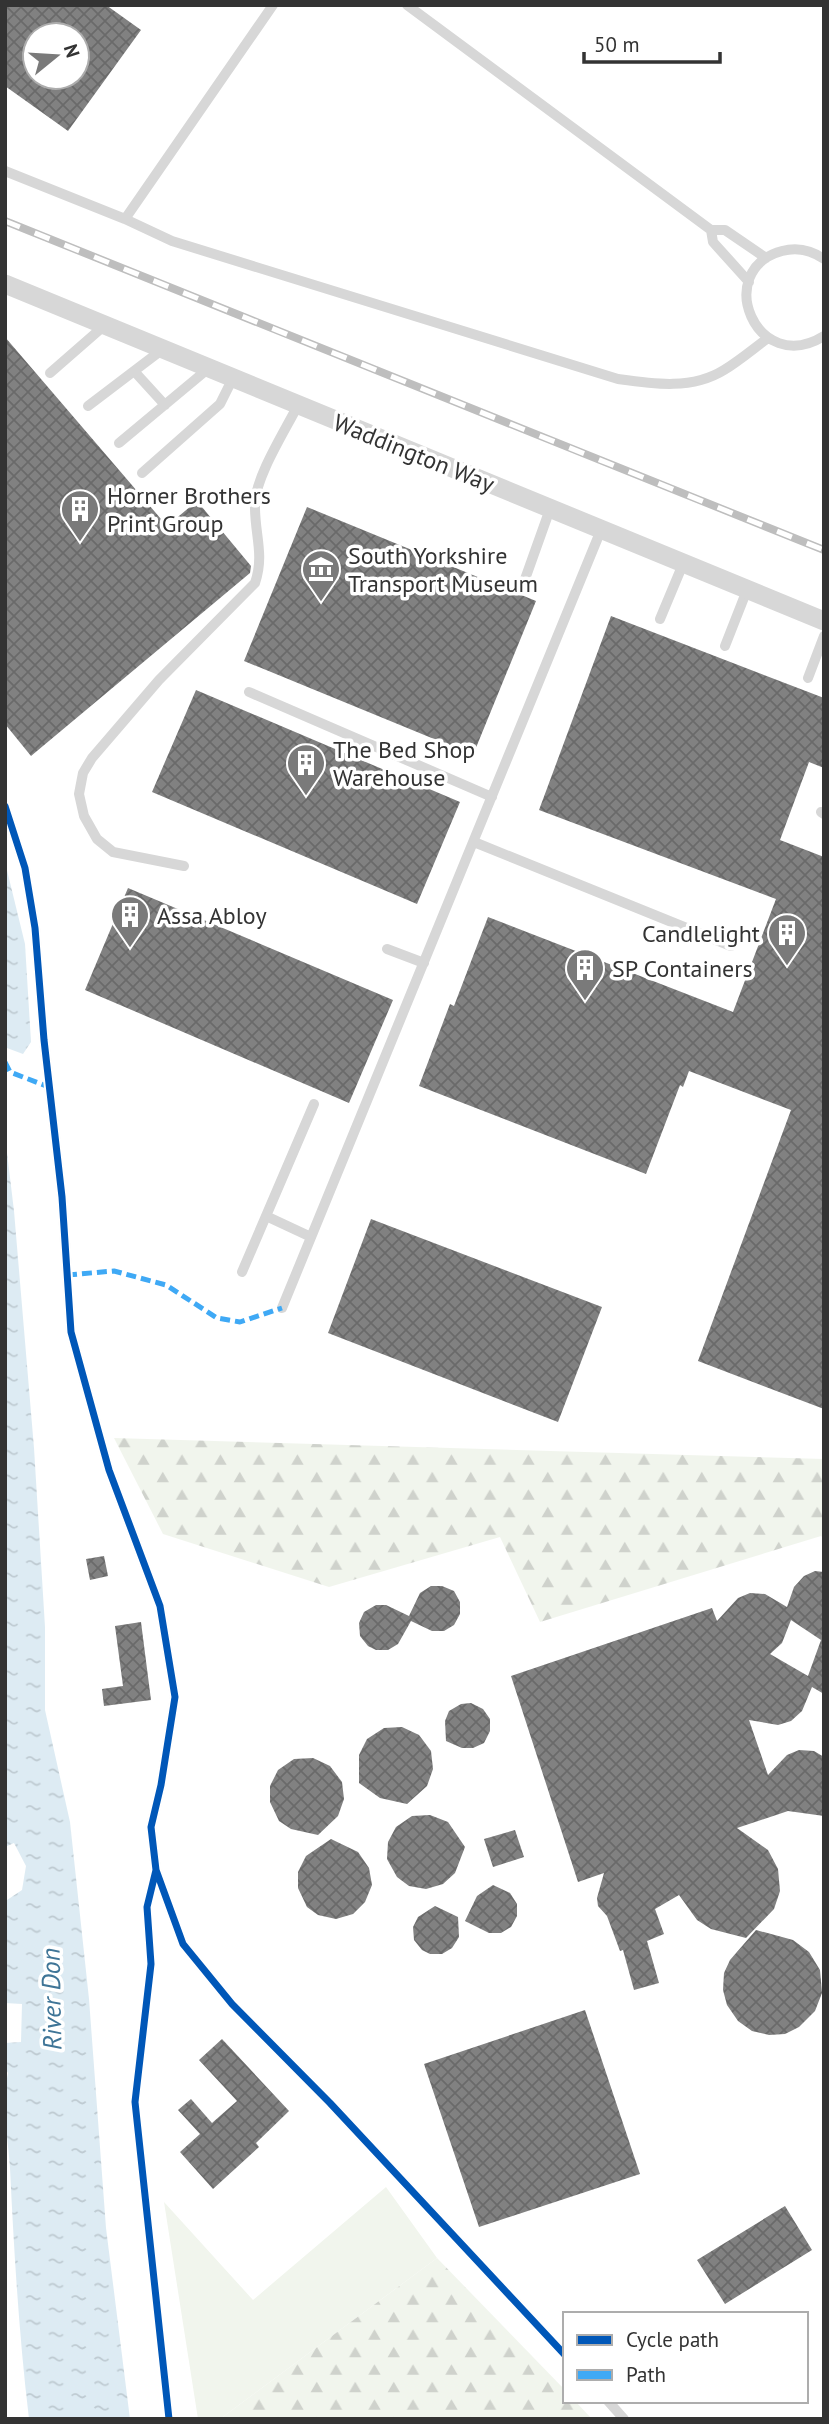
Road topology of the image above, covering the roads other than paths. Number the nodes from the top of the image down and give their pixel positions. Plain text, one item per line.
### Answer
1 (273, 5) edge
2 (407, 5) edge
3 (5, 171) edge
4 (125, 219) junction
5 (711, 230) junction
6 (823, 257) edge
7 (766, 258) junction
8 (749, 282) junction
9 (5, 284) edge
10 (105, 325) junction
11 (824, 336) edge
12 (768, 338) junction
13 (813, 343) junction
14 (163, 349) junction
15 (824, 349) edge
16 (209, 368) junction
17 (134, 371) junction
18 (50, 373) dead end
19 (233, 378) junction
20 (164, 405) junction
21 (298, 405) junction
22 (88, 406) dead end
23 (119, 443) dead end
24 (142, 472) dead end
25 (550, 509) junction
26 (601, 530) junction
27 (683, 564) junction
28 (524, 582) dead end
29 (747, 590) junction
30 (660, 619) dead end
31 (824, 621) edge
32 (824, 636) edge
33 (725, 646) dead end
34 (808, 678) dead end
35 (249, 692) dead end
36 (492, 797) junction
37 (5, 806) edge
38 (474, 842) junction
39 (184, 866) dead end
40 (731, 946) dead end
41 (387, 950) dead end
42 (424, 963) junction
43 (314, 1104) dead end
44 (266, 1216) junction
45 (311, 1237) junction
46 (242, 1272) dead end
47 (282, 1308) dead end
48 (563, 2353) edge
49 (610, 2403) edge
50 (624, 2419) edge

1 - 4 lane
2 - 5 lane
3 - 4 lane
4 - 12 lane
5 - 7 lane
5 - 8 lane
6 - 7 lane
7 - 8 lane
8 - 12 lane
9 - 10 street, Waddington Way
10 - 14 street, Waddington Way
10 - 18 lane
11 - 13 lane
12 - 13 lane
13 - 15 lane
14 - 16 street, Waddington Way
14 - 17 lane
16 - 19 street, Waddington Way
16 - 20 lane
17 - 20 lane
17 - 22 lane
19 - 21 street, Waddington Way
19 - 24 lane
20 - 23 lane
21 - 25 street, Waddington Way
21 - 39 lane
25 - 26 street, Waddington Way
25 - 28 lane
26 - 27 street, Waddington Way
26 - 36 lane
27 - 29 street, Waddington Way
27 - 30 lane
29 - 31 street, Waddington Way
29 - 33 lane
32 - 34 lane
35 - 36 lane
36 - 38 lane
37 - 48 lane
38 - 40 lane
38 - 42 lane
41 - 42 lane
42 - 45 lane
43 - 44 lane
44 - 45 lane
44 - 46 lane
45 - 47 lane
49 - 50 lane

